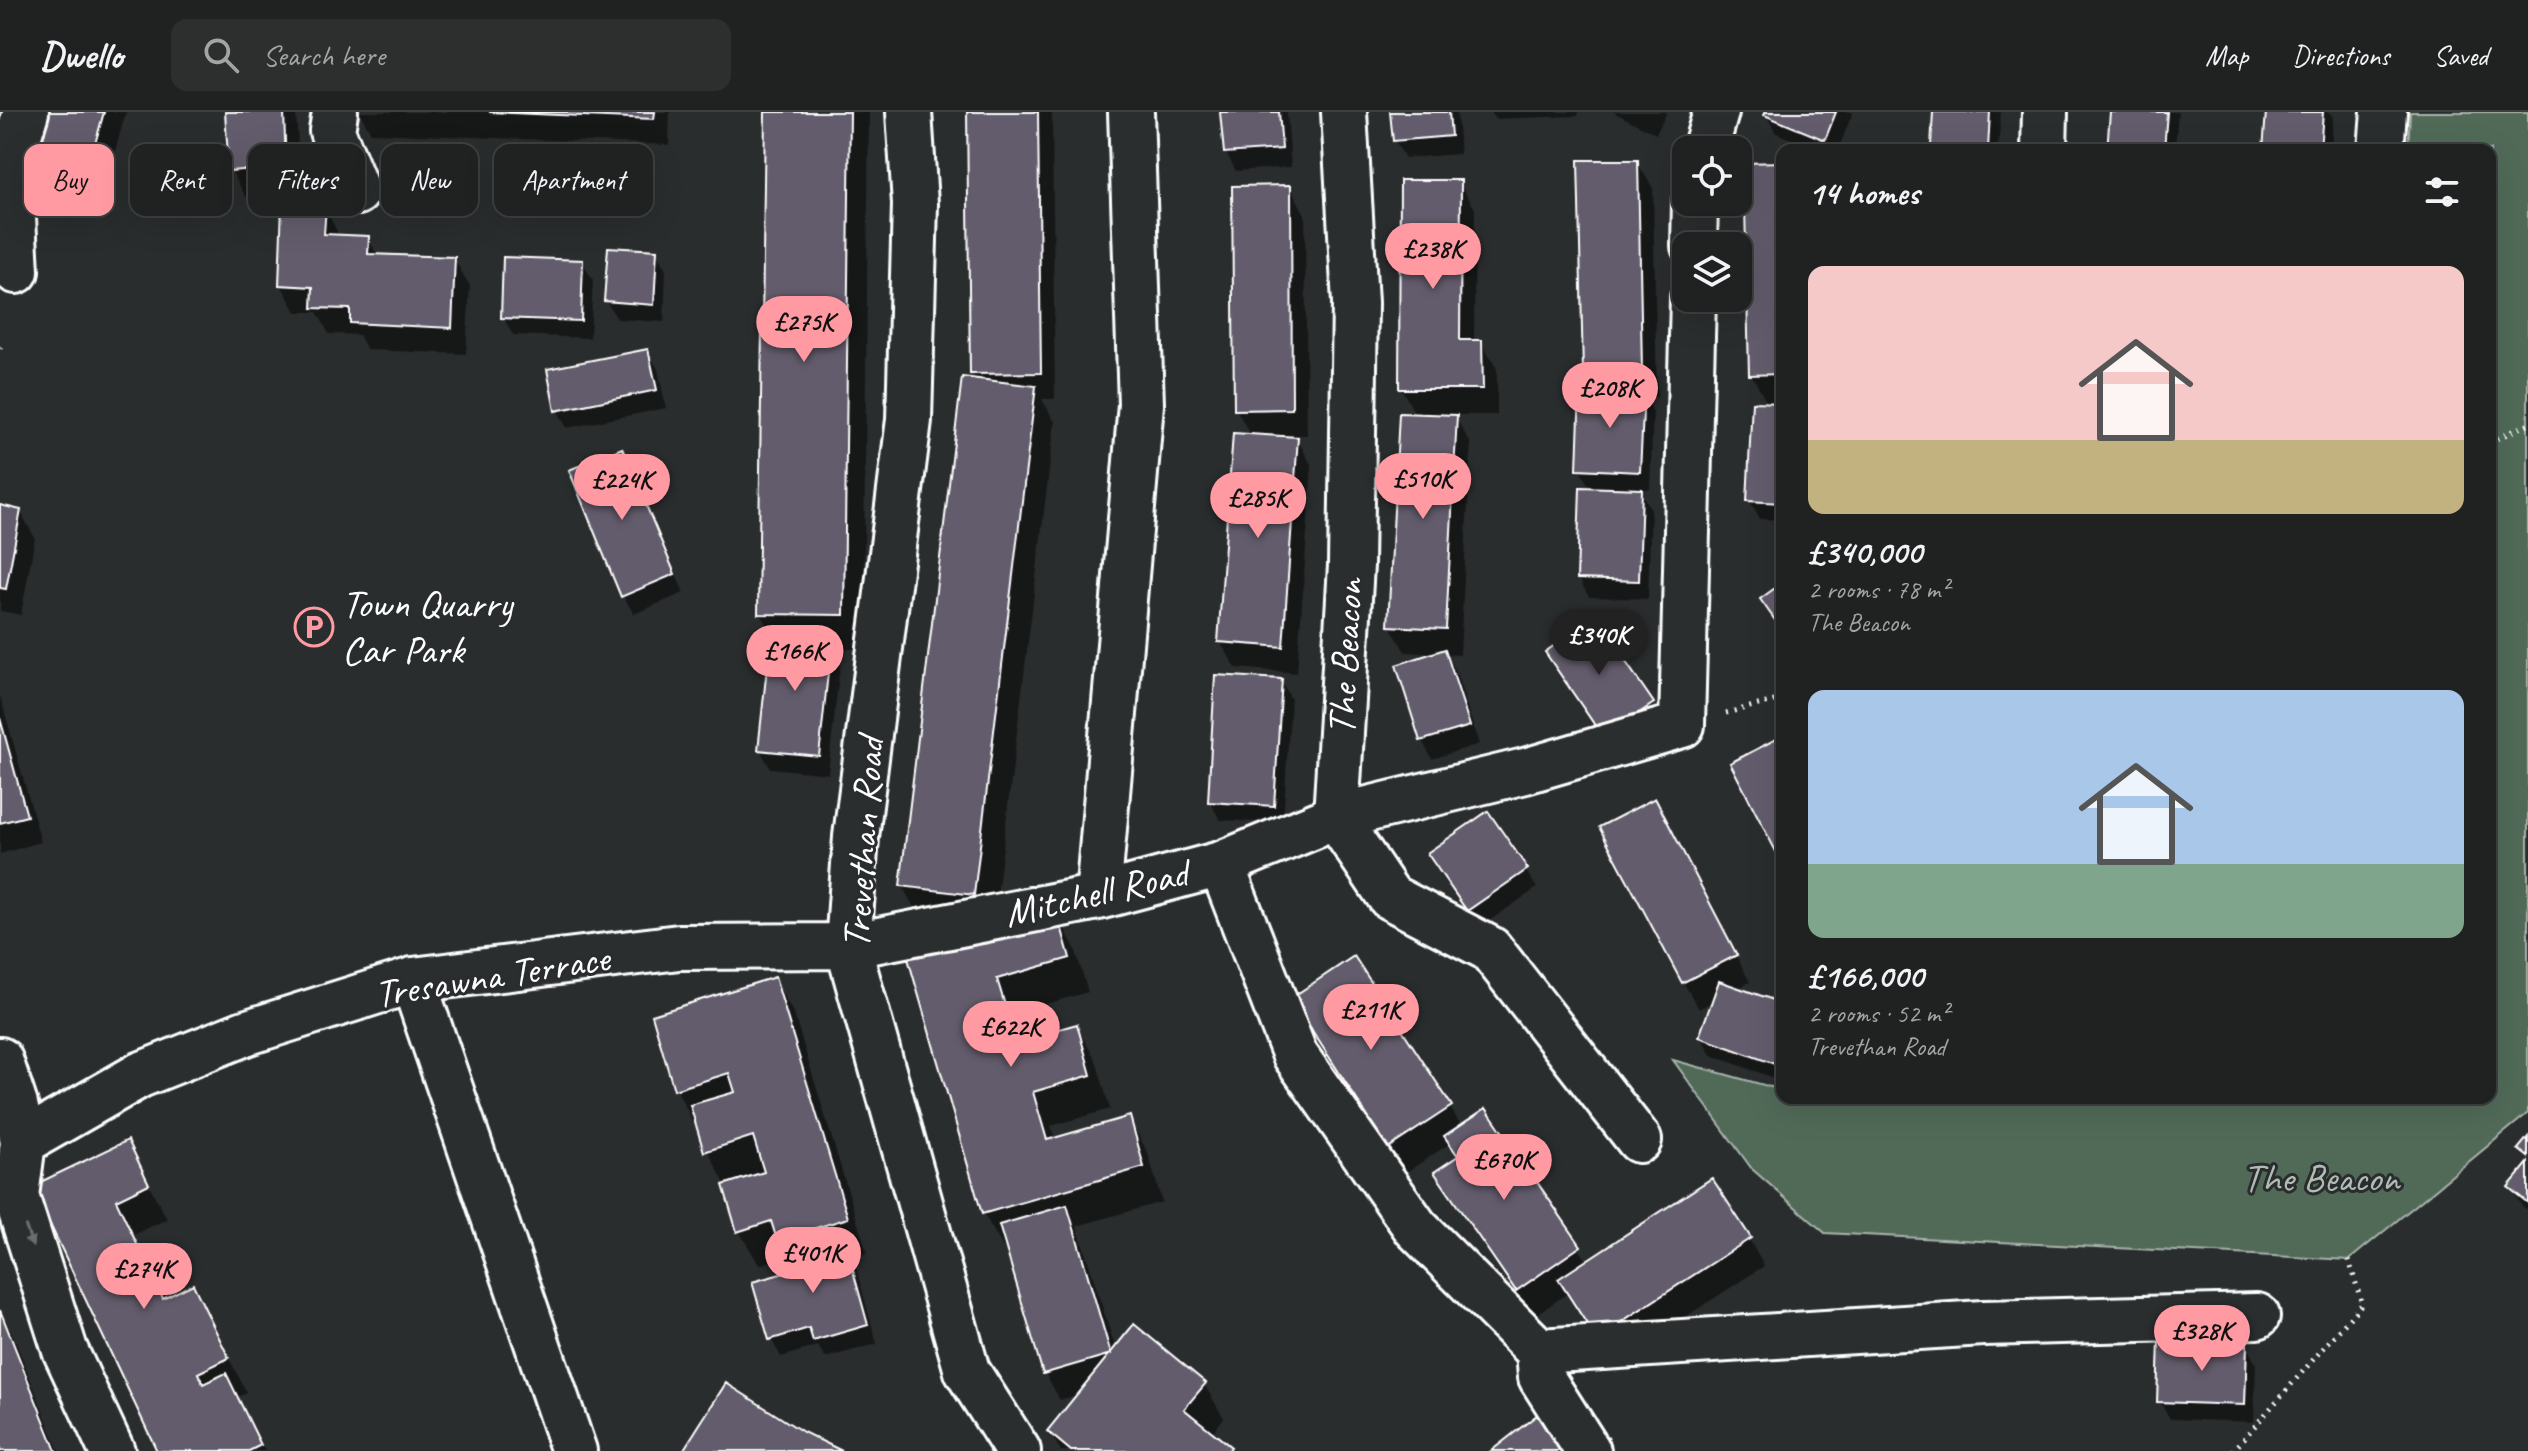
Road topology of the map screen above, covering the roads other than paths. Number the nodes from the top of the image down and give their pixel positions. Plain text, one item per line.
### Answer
1 (335, 112) edge
2 (909, 112) edge
3 (1131, 112) edge
4 (1344, 112) edge
5 (1716, 112) edge
6 (2045, 112) edge
7 (2384, 112) edge
8 (1709, 136) edge
9 (17, 142) edge
10 (337, 144) edge
11 (2044, 144) edge
12 (2381, 144) edge
13 (16, 271) dead end
14 (1693, 312) edge
15 (1336, 817) junction
16 (1221, 864) junction
17 (1098, 897) junction
18 (848, 946) junction
19 (413, 980) junction
20 (0, 1060) edge
21 (13, 1123) edge
22 (1639, 1140) dead end
23 (2257, 1316) dead end
24 (1539, 1351) junction
25 (112, 1451) edge
26 (574, 1451) edge
27 (1018, 1451) edge
28 (1588, 1451) edge

1 - 10 street
2 - 18 street, Trevethan Road
3 - 17 street
4 - 15 street, The Beacon
5 - 8 street
6 - 11 street
7 - 12 street
9 - 13 street
14 - 15 street, Mitchell Road
15 - 16 street, Mitchell Road
15 - 22 street
16 - 17 street, Mitchell Road
16 - 24 street
17 - 18 street, Mitchell Road
18 - 19 street, Tresawna Terrace
18 - 27 street, Trevethan Road
19 - 21 street, Tresawna Terrace
19 - 26 street
20 - 21 street
21 -> 25 street
23 - 24 street
24 - 28 street

